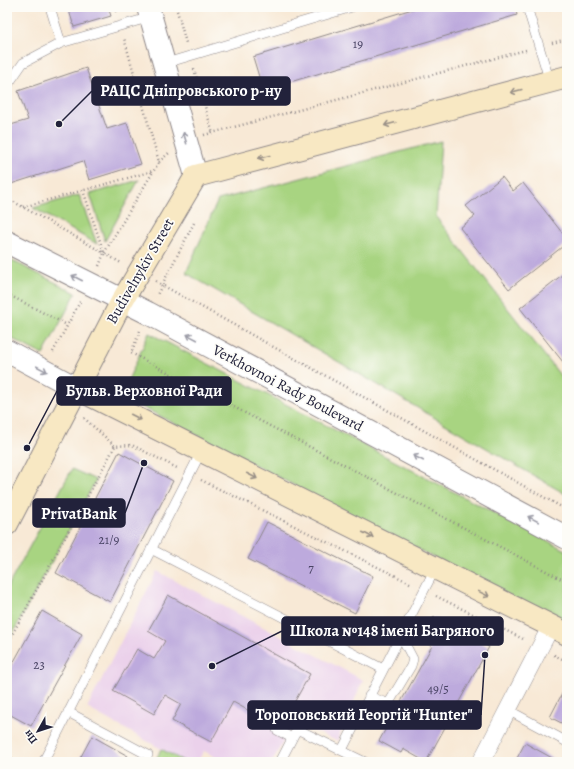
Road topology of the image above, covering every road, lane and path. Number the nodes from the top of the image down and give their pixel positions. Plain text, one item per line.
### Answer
1 (50, 7) edge
2 (115, 7) edge
3 (352, 7) edge
4 (528, 7) edge
5 (149, 12) edge
6 (120, 25) junction
7 (567, 39) edge
8 (61, 43) junction
9 (540, 46) junction
10 (163, 64) junction
11 (558, 79) edge
12 (7, 86) edge
13 (213, 134) dead end
14 (154, 171) junction
15 (196, 176) junction
16 (83, 190) junction
17 (7, 198) edge
18 (22, 207) junction
19 (195, 221) dead end
20 (7, 242) edge
21 (104, 253) junction
22 (90, 284) junction
23 (162, 285) junction
24 (7, 294) edge
25 (122, 301) junction
26 (148, 313) junction
27 (67, 325) junction
28 (7, 351) edge
29 (43, 370) junction
30 (72, 396) junction
31 (115, 446) junction
32 (202, 450) junction
33 (190, 474) junction
34 (567, 510) edge
35 (7, 524) edge
36 (567, 538) edge
37 (151, 549) junction
38 (435, 570) junction
39 (567, 582) edge
40 (424, 590) junction
41 (559, 630) edge
42 (401, 636) junction
43 (7, 644) edge
44 (540, 648) junction
45 (567, 661) edge
46 (383, 669) junction
47 (369, 696) junction
48 (508, 710) junction
49 (68, 712) junction
50 (277, 730) dead end
51 (292, 738) junction
52 (567, 742) edge
53 (342, 750) junction
54 (148, 754) dead end
55 (7, 760) edge
56 (10, 762) edge
57 (43, 762) edge
58 (280, 762) edge
59 (365, 762) edge
60 (480, 762) edge

1 - 8 lane
2 - 6 path
3 - 10 lane
4 - 9 lane
5 - 6 lane
5 - 10 street
6 - 8 lane
6 - 14 path
7 - 9 path
8 - 12 lane
9 - 11 lane
9 - 13 path
15 -> 10 street
11 -> 15 main road
14 - 16 path
14 - 21 path
15 - 25 main road, Budivelnykiv Street
16 - 18 path
16 - 21 path
17 - 18 path
18 - 21 path
19 - 23 path
22 -> 20 street, Verkhovnoi Rady Boulevard
21 - 22 path
22 - 25 street, Verkhovnoi Rady Boulevard
22 - 27 path
23 - 26 path
23 - 34 path
24 - 27 path
25 - 26 street, Verkhovnoi Rady Boulevard
25 - 30 main road, Budivelnykiv Street
36 -> 26 street, Verkhovnoi Rady Boulevard
26 - 39 path
27 - 29 path
28 -> 29 street
29 - 30 street
30 - 31 path
30 -> 32 main road
30 - 35 main road, Budivelnykiv Street
31 - 33 path
31 - 43 path
32 - 33 lane
32 -> 38 main road
33 - 37 lane
33 - 40 path
37 - 46 lane
37 - 49 lane
38 - 40 lane
38 -> 41 main road
40 - 42 lane
40 - 44 path
41 - 44 street
42 - 46 lane
42 - 47 lane
44 - 45 path
44 - 48 street
46 - 47 lane
47 - 53 lane
48 - 52 lane
48 - 60 street
49 - 54 lane
49 - 57 lane
50 - 51 lane
51 - 53 lane
51 - 58 lane
53 - 59 lane
55 - 56 lane

